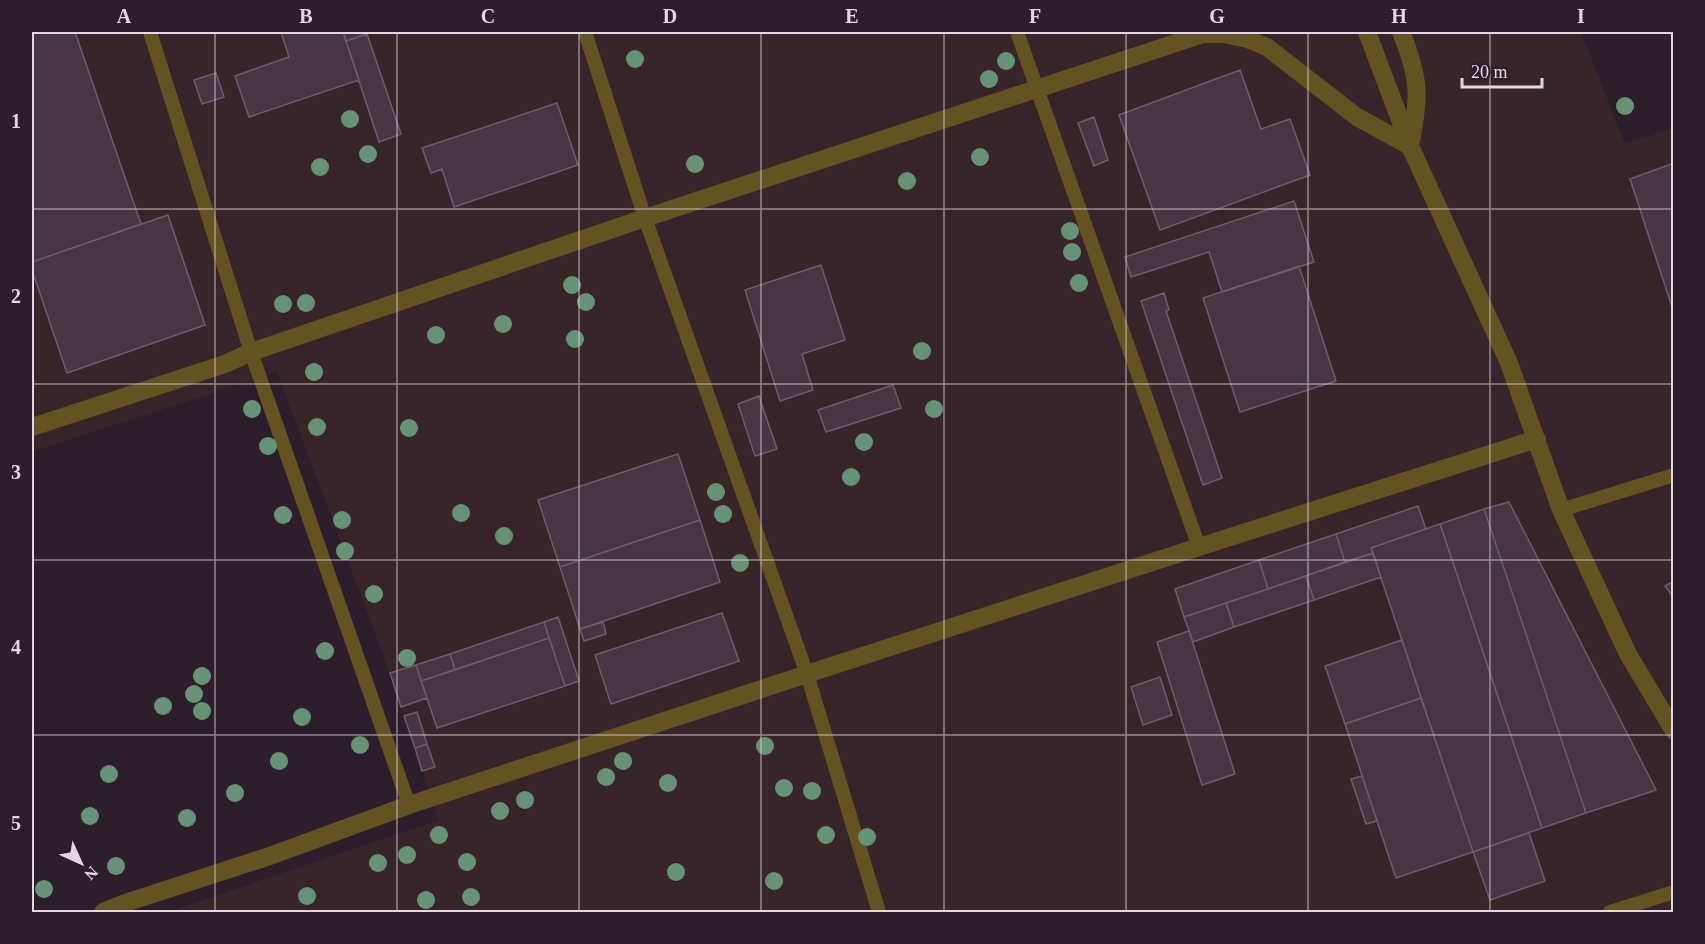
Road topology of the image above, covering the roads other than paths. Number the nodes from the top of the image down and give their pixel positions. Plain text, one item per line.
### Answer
1 (150, 32) edge
2 (585, 32) edge
3 (1017, 32) edge
4 (1367, 32) edge
5 (1401, 32) edge
6 (1037, 90) junction
7 (1410, 146) junction
8 (645, 218) junction
9 (251, 352) junction
10 (32, 427) edge
11 (1537, 439) junction
12 (1674, 475) edge
13 (1561, 510) junction
14 (1198, 546) junction
15 (807, 674) junction
16 (1674, 731) edge
17 (409, 806) junction
18 (1674, 892) edge
19 (103, 912) edge
20 (879, 912) edge
21 (1610, 912) edge

1 - 9 lane
2 - 8 lane
3 - 6 lane
4 - 7 street
5 - 7 street
6 - 7 street
6 - 8 street
6 - 14 lane
7 - 11 street
8 - 9 street
8 - 15 lane
9 - 10 street
9 - 17 lane
11 - 13 street
11 - 14 street
12 - 13 lane
13 - 16 street
14 - 15 street
15 - 17 street
15 - 20 lane
17 - 19 street
18 - 21 lane

